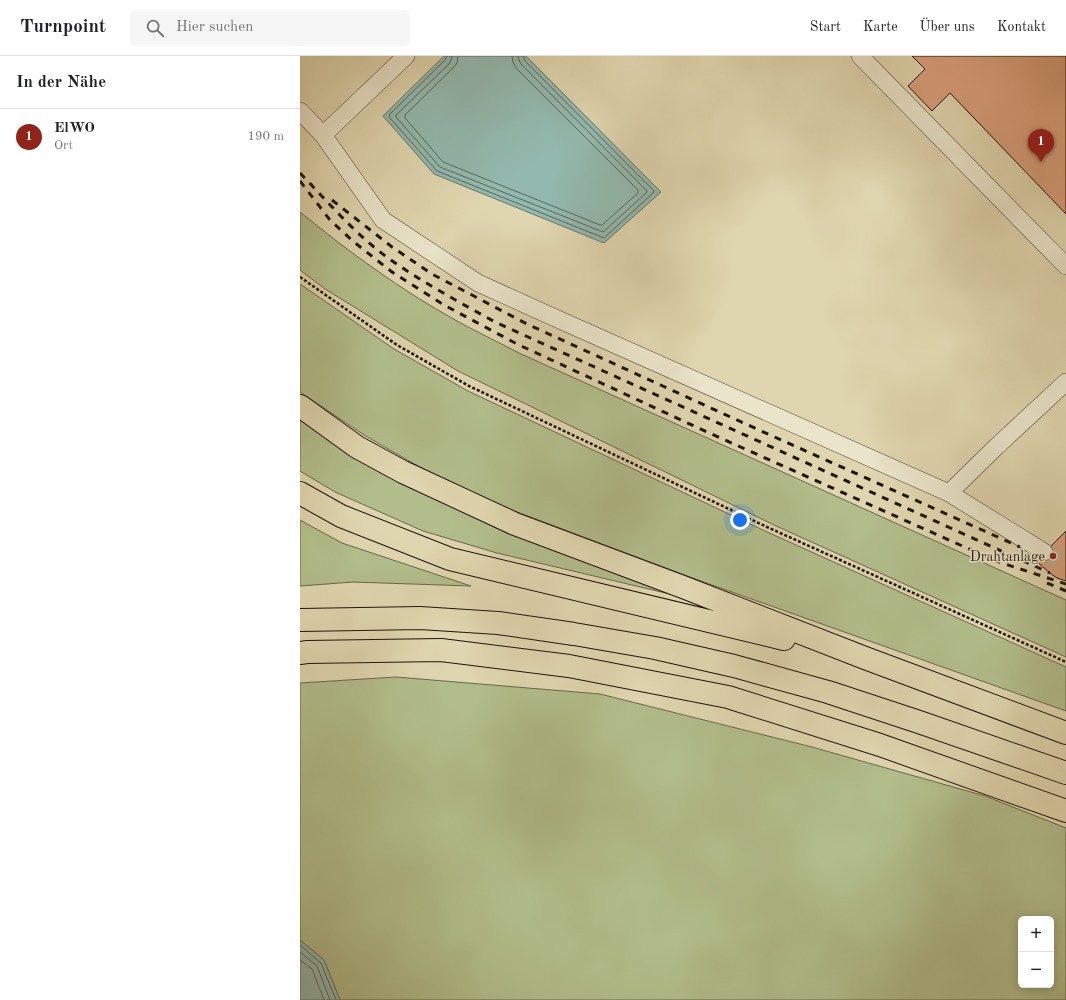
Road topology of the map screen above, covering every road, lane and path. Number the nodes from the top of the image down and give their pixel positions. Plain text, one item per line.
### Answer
1 (406, 56) edge
2 (860, 56) edge
3 (300, 111) edge
4 (323, 135) junction
5 (1066, 266) edge
6 (300, 277) edge
7 (1066, 382) edge
8 (300, 406) edge
9 (949, 493) junction
10 (300, 494) edge
11 (1044, 552) tunnel mouth
12 (300, 620) edge
13 (300, 653) edge
14 (865, 658) junction
15 (1066, 662) edge
16 (1066, 732) edge
17 (1066, 773) edge
18 (1066, 811) edge

1 - 4 lane
2 - 5 lane
3 - 4 lane
4 - 9 lane
6 - 15 path
7 - 9 lane
8 - 14 highway
9 - 11 lane
10 - 14 highway
12 - 17 highway
13 - 18 highway
14 - 16 highway

